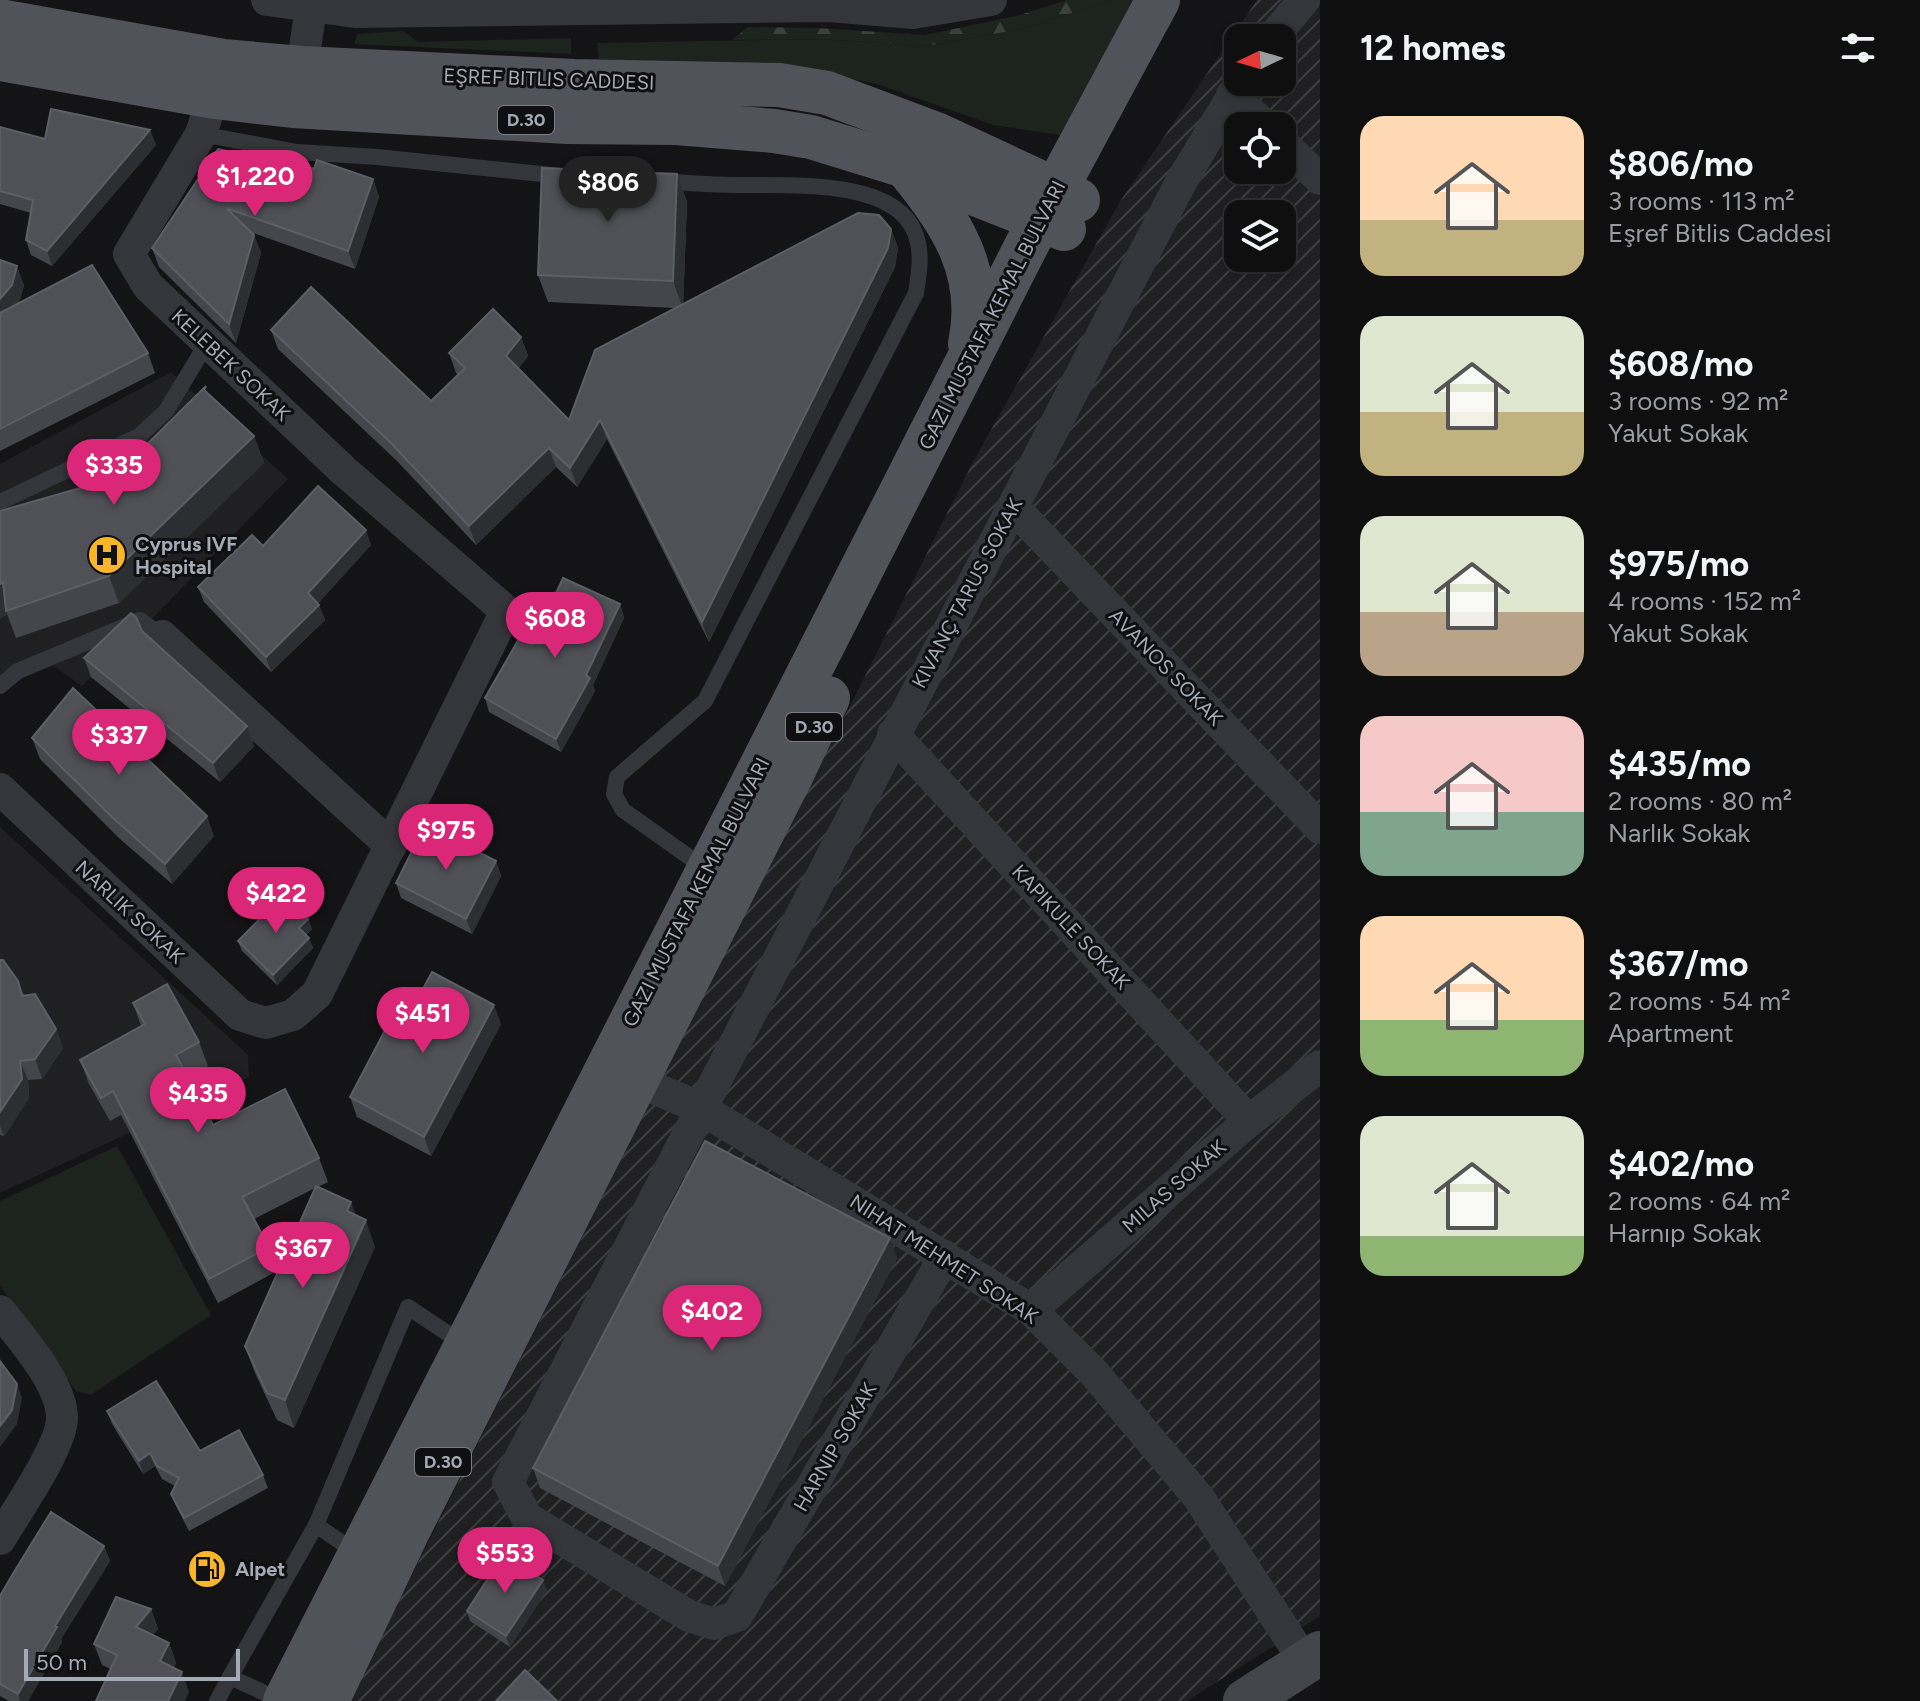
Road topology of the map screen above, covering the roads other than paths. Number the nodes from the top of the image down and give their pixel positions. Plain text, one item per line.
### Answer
1 (267, 0) edge
2 (991, 0) edge
3 (1158, 0) edge
4 (1177, 0) edge
5 (1304, 0) edge
6 (830, 3) edge
7 (538, 5) edge
8 (311, 8) junction
9 (1284, 24) edge
10 (2, 30) edge
11 (302, 68) junction
12 (1231, 96) edge
13 (1242, 96) edge
14 (213, 98) junction
15 (1254, 112) edge
16 (936, 134) junction
17 (1081, 142) junction
18 (1296, 156) edge
19 (905, 166) junction
20 (573, 177) edge
21 (1320, 179) edge
22 (648, 181) edge
23 (1060, 209) junction
24 (207, 343) junction
25 (965, 366) junction
26 (0, 502) edge
27 (1013, 507) junction
28 (162, 636) joint
29 (0, 686) edge
30 (893, 734) junction
31 (0, 789) edge
32 (1320, 828) edge
33 (391, 846) junction
34 (707, 870) junction
35 (1320, 1066) edge
36 (636, 1080) junction
37 (700, 1108) junction
38 (1249, 1121) junction
39 (945, 1256) junction
40 (1031, 1310) junction
41 (0, 1311) edge
42 (465, 1345) junction
43 (316, 1525) junction
44 (0, 1539) edge
45 (359, 1555) junction
46 (1313, 1658) edge
47 (230, 1677) junction
48 (217, 1701) edge
49 (283, 1701) edge
50 (327, 1701) edge
51 (1245, 1701) edge

1 - 8 street
2 - 6 street
3 - 17 main road
4 - 23 main road
5 - 9 street
6 - 7 street
7 - 8 street
8 - 11 street
10 - 14 main road, EŞREF BITLIS CADDESI / D.30
11 - 14 main road, EŞREF BITLIS CADDESI / D.30
11 - 16 main road, EŞREF BITLIS CADDESI / D.30
12 - 27 street
13 - 15 street
14 - 19 main road, EŞREF BITLIS CADDESI / D.30
14 - 20 lane
14 - 24 street, KELEBEK SOKAK
16 - 17 main road
16 - 23 main road, EŞREF BITLIS CADDESI / D.30
17 - 23 main road
18 - 21 street
19 - 23 main road, EŞREF BITLIS CADDESI / D.30
19 - 25 main road
22 - 34 lane
23 - 25 main road, D.30
23 - 36 main road, D.30
24 - 26 lane
24 - 33 street, KELEBEK SOKAK
25 - 34 main road, D.30
27 - 30 street
27 - 32 street, AVANOS SOKAK
28 - 29 lane
28 - 33 street
30 - 37 street
30 - 38 street
31 - 33 street
34 - 42 main road, D.30
35 - 38 street, MILAS SOKAK
36 - 37 street, NIHAT MEHMET SOKAK
36 - 50 main road, D.30
37 - 39 street, NIHAT MEHMET SOKAK
37 - 39 street
38 - 40 street, MILAS SOKAK
39 - 40 street, NIHAT MEHMET SOKAK
40 - 46 street, NIHAT MEHMET SOKAK
41 - 44 street
42 - 43 lane
42 - 45 main road, D.30
43 - 45 lane
43 - 47 lane
45 - 49 main road, D.30
46 - 51 main road
47 - 48 lane
47 - 49 lane

